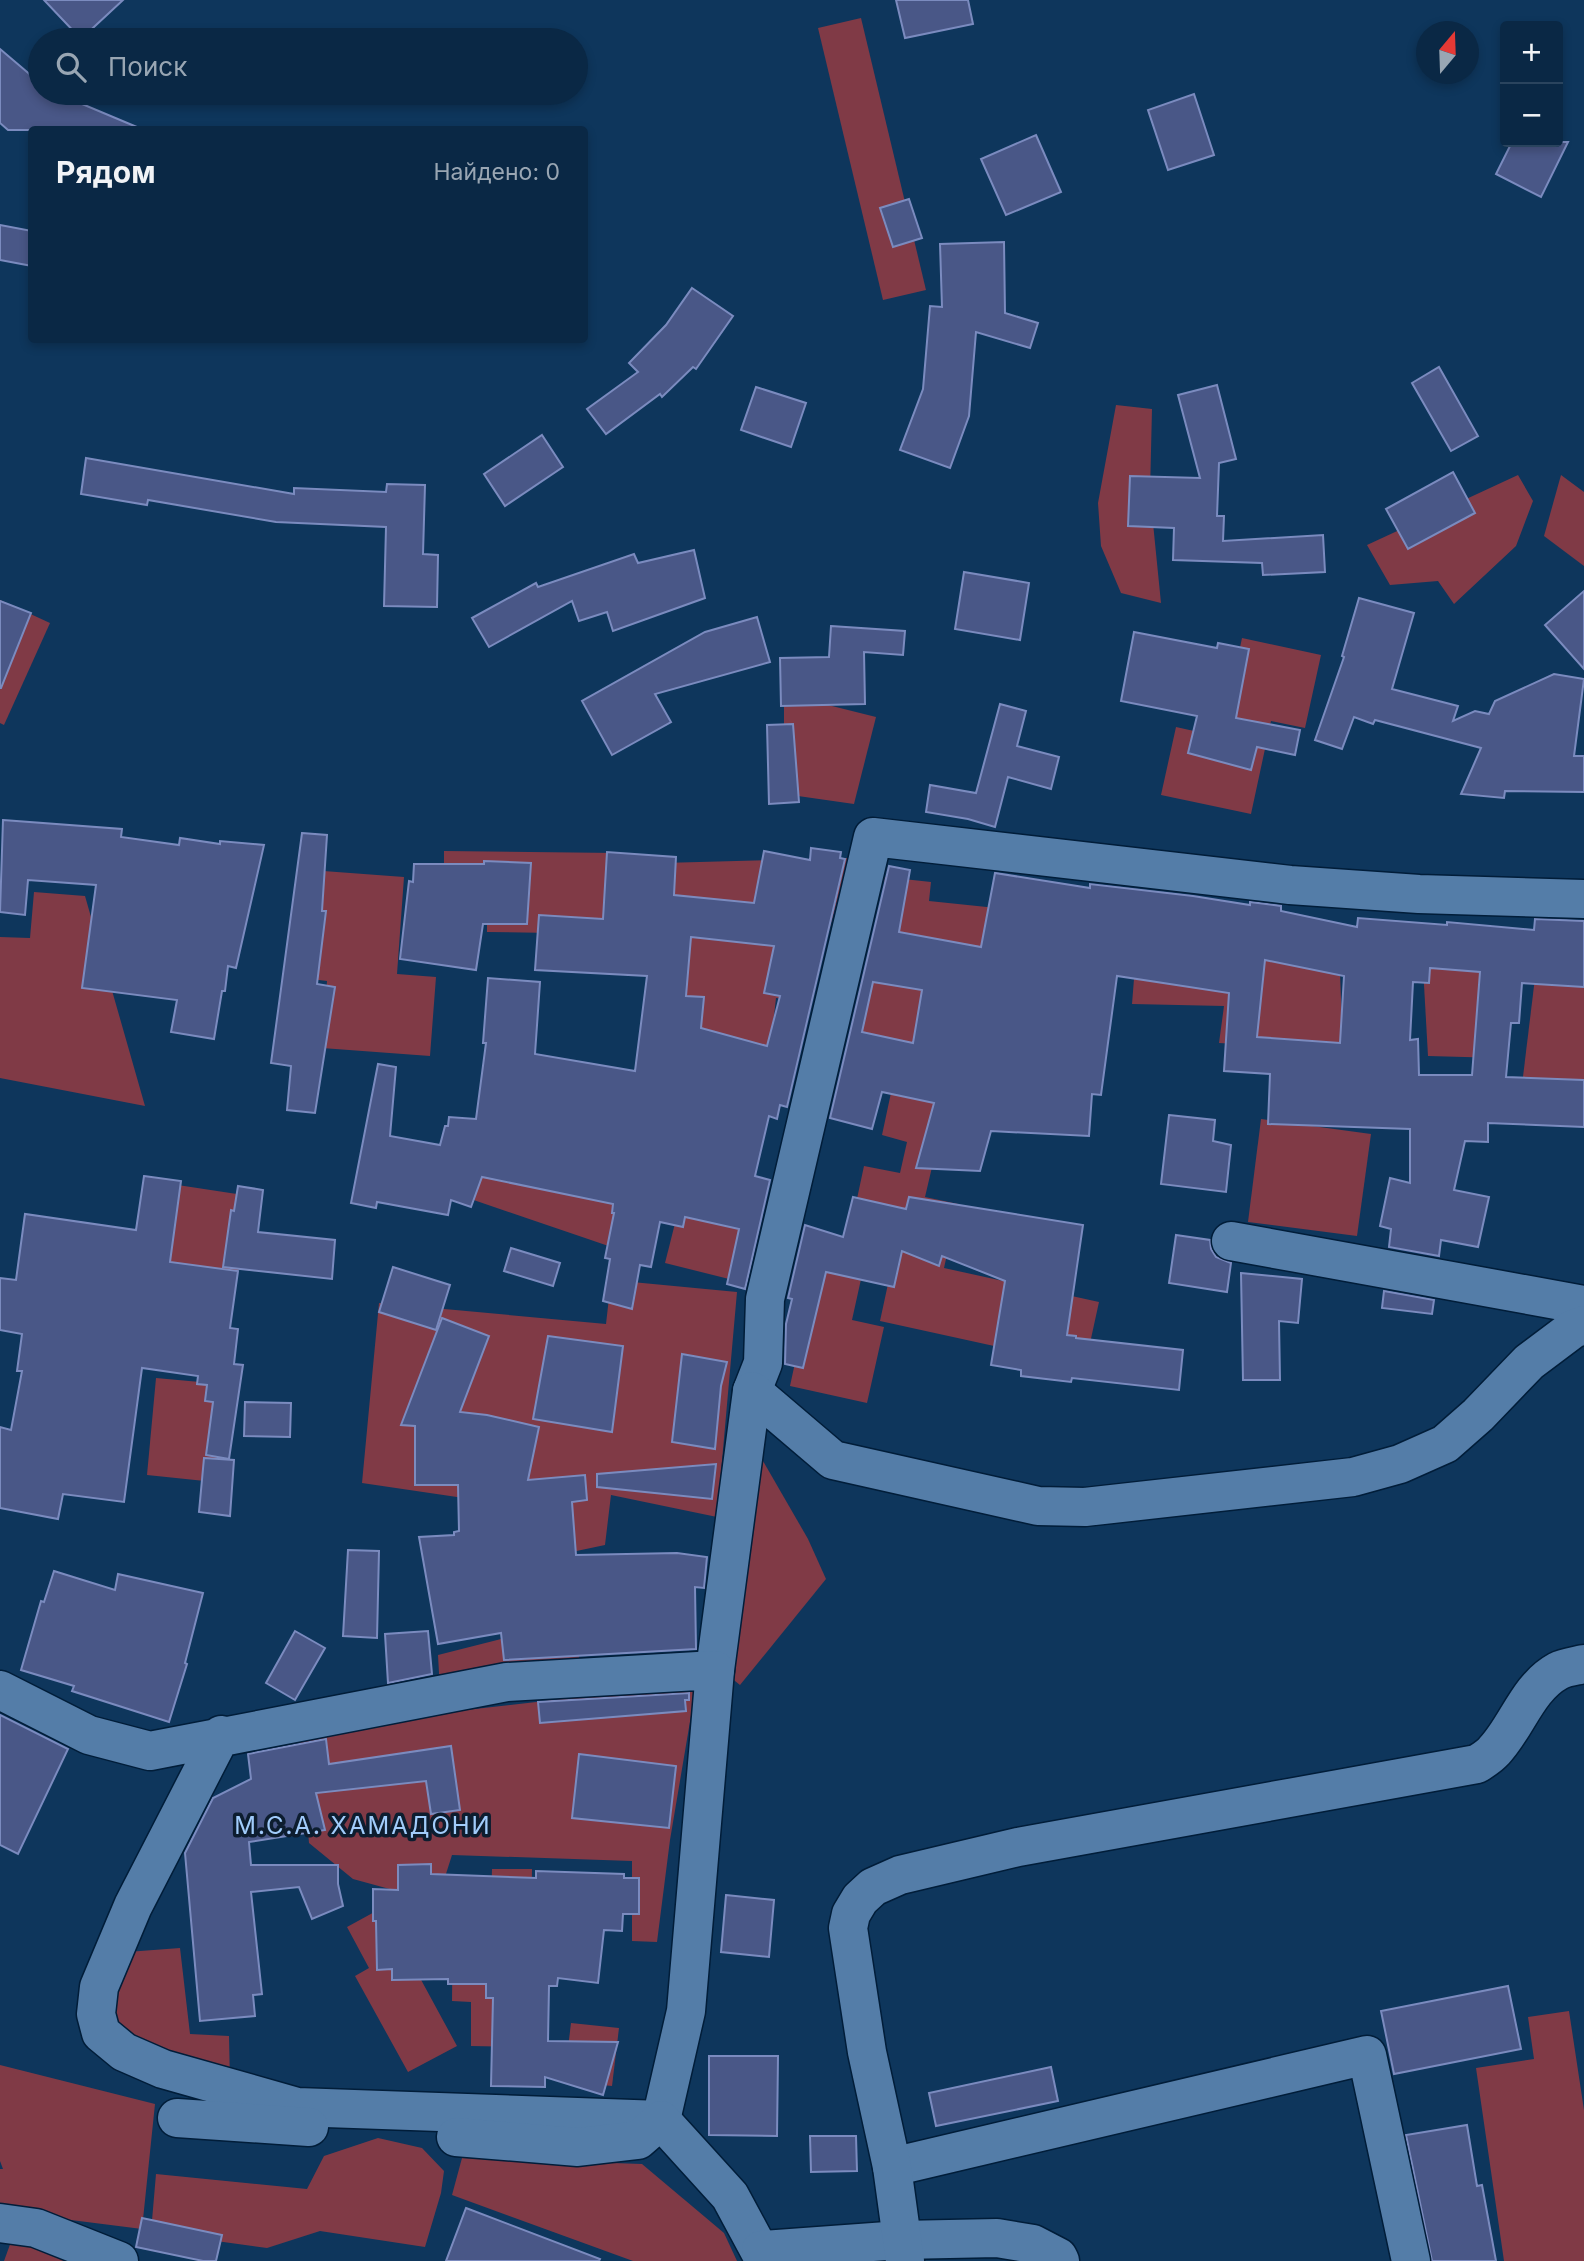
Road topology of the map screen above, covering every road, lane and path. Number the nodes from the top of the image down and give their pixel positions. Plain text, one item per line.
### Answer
1 (1584, 899) edge
2 (1231, 1241) dead end
3 (1584, 1306) edge
4 (1584, 1325) edge
5 (752, 1391) junction
6 (1584, 1664) edge
7 (715, 1670) junction
8 (0, 1690) edge
9 (221, 1735) junction
10 (177, 2118) dead end
11 (661, 2120) junction
12 (892, 2167) junction
13 (0, 2223) edge
14 (903, 2251) edge
15 (763, 2255) edge
16 (119, 2261) edge
17 (1060, 2261) edge
18 (1411, 2261) edge

1 - 5 lane
2 - 3 lane
4 - 5 lane
5 - 7 lane
6 - 12 lane
7 - 9 lane
7 - 11 lane
8 - 9 lane
9 - 11 lane
10 - 11 lane
11 - 15 lane
12 - 14 lane
12 - 18 lane
13 - 16 lane
14 - 15 lane
14 - 17 lane

